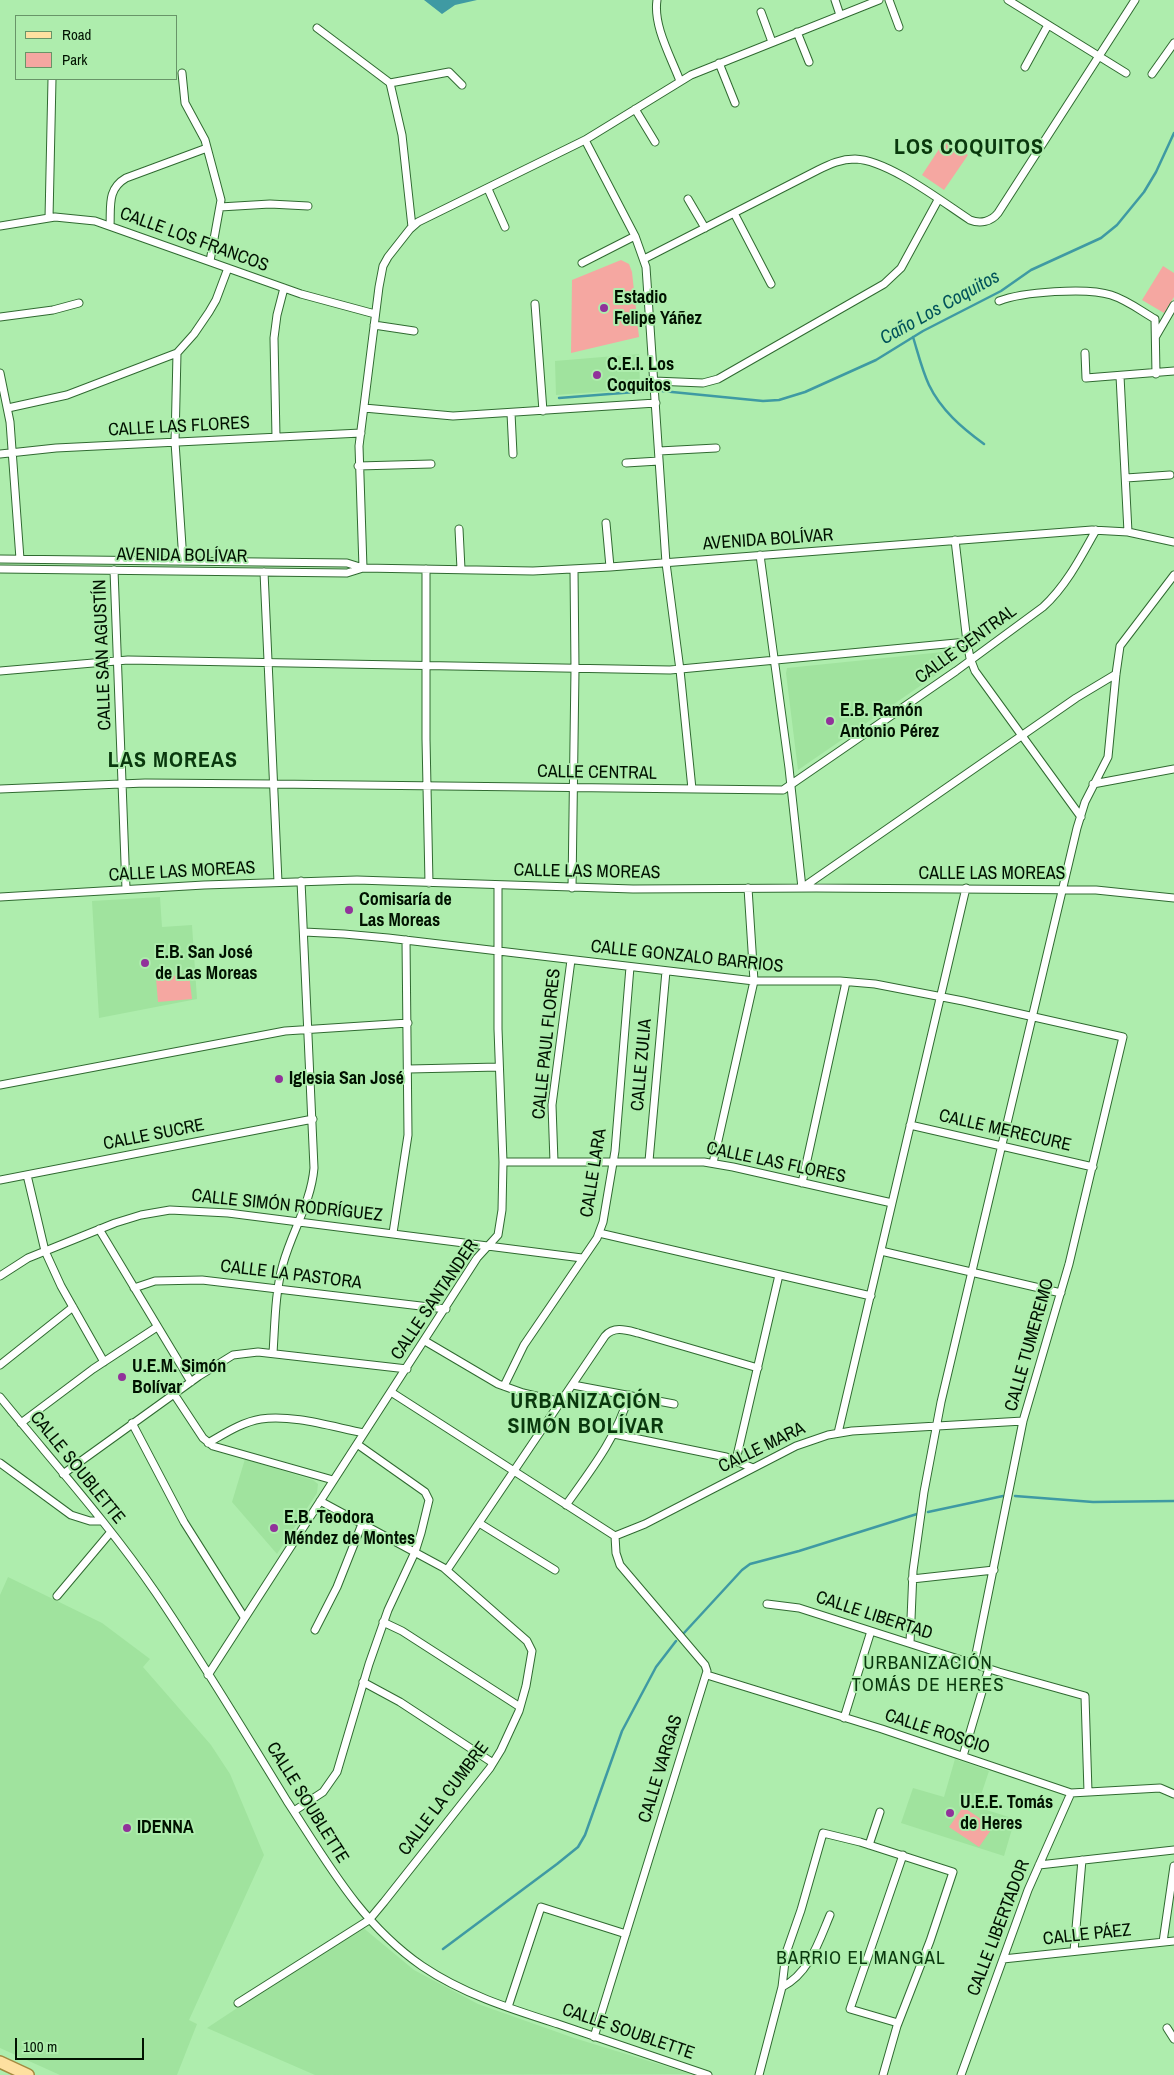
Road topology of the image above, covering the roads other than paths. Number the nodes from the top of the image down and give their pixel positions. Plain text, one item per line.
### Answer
1 (657, 0) edge
2 (835, 0) edge
3 (879, 0) edge
4 (889, 0) edge
5 (1008, 0) edge
6 (1135, 0) edge
7 (761, 12) dead end
8 (840, 15) junction
9 (1048, 24) junction
10 (899, 26) dead end
11 (316, 28) dead end
12 (797, 32) junction
13 (772, 42) junction
14 (1174, 43) edge
15 (1100, 57) junction
16 (809, 62) dead end
17 (719, 63) junction
18 (1025, 67) dead end
19 (182, 73) dead end
20 (1126, 73) dead end
21 (1152, 74) dead end
22 (52, 80) edge
23 (680, 81) junction
24 (390, 83) junction
25 (462, 85) dead end
26 (735, 103) dead end
27 (635, 109) junction
28 (585, 140) junction
29 (655, 142) dead end
30 (207, 148) junction
31 (488, 189) junction
32 (688, 198) dead end
33 (938, 200) junction
34 (308, 206) dead end
35 (220, 207) junction
36 (734, 213) junction
37 (49, 218) junction
38 (0, 226) edge
39 (110, 226) junction
40 (412, 227) junction
41 (505, 227) dead end
42 (705, 228) junction
43 (635, 236) junction
44 (644, 259) junction
45 (210, 262) junction
46 (582, 264) dead end
47 (228, 268) junction
48 (771, 284) dead end
49 (284, 288) junction
50 (999, 301) dead end
51 (79, 304) dead end
52 (535, 304) dead end
53 (1174, 305) edge
54 (376, 314) junction
55 (0, 318) edge
56 (374, 325) junction
57 (414, 331) dead end
58 (1156, 336) junction
59 (1085, 352) dead end
60 (177, 353) junction
61 (1174, 372) edge
62 (0, 373) edge
63 (1156, 374) junction
64 (1120, 376) junction
65 (654, 381) junction
66 (656, 404) junction
67 (8, 408) junction
68 (364, 408) junction
69 (543, 411) junction
70 (510, 413) junction
71 (361, 433) junction
72 (276, 437) junction
73 (175, 442) junction
74 (716, 448) dead end
75 (659, 451) junction
76 (13, 452) junction
77 (0, 454) edge
78 (513, 454) dead end
79 (660, 461) junction
80 (626, 463) dead end
81 (430, 464) dead end
82 (358, 466) junction
83 (1170, 475) dead end
84 (1126, 478) junction
85 (606, 523) dead end
86 (459, 529) dead end
87 (1096, 530) junction
88 (1128, 532) junction
89 (955, 540) junction
90 (1174, 542) edge
91 (760, 556) junction
92 (0, 559) edge
93 (20, 559) junction
94 (183, 561) junction
95 (666, 563) junction
96 (610, 567) junction
97 (363, 568) junction
98 (0, 569) edge
99 (426, 569) junction
100 (460, 569) junction
101 (574, 569) junction
102 (114, 570) junction
103 (264, 572) junction
104 (1174, 575) edge
105 (967, 642) junction
106 (774, 660) junction
107 (971, 660) junction
108 (118, 661) junction
109 (268, 662) junction
110 (426, 665) junction
111 (575, 669) junction
112 (680, 670) junction
113 (0, 671) edge
114 (1116, 674) junction
115 (1022, 736) junction
116 (1174, 769) edge
117 (123, 784) junction
118 (273, 784) junction
119 (1093, 784) junction
120 (427, 786) junction
121 (791, 787) junction
122 (574, 788) junction
123 (0, 789) edge
124 (692, 789) junction
125 (1081, 817) junction
126 (301, 881) junction
127 (278, 882) junction
128 (429, 883) junction
129 (498, 885) junction
130 (572, 888) junction
131 (748, 888) junction
132 (802, 888) junction
133 (966, 888) junction
134 (126, 889) junction
135 (1064, 889) junction
136 (0, 897) edge
137 (1174, 898) edge
138 (304, 932) junction
139 (406, 940) junction
140 (498, 952) junction
141 (571, 960) junction
142 (630, 967) junction
143 (666, 971) junction
144 (754, 981) junction
145 (846, 982) junction
146 (941, 997) junction
147 (1033, 1017) junction
148 (408, 1023) junction
149 (309, 1029) junction
150 (1123, 1037) joint
151 (499, 1067) junction
152 (409, 1069) junction
153 (0, 1085) edge
154 (313, 1119) junction
155 (910, 1125) junction
156 (1002, 1146) junction
157 (613, 1161) junction
158 (649, 1161) junction
159 (503, 1162) junction
160 (554, 1162) junction
161 (713, 1163) junction
162 (1093, 1167) junction
163 (26, 1175) junction
164 (0, 1180) edge
165 (802, 1183) junction
166 (892, 1203) junction
167 (300, 1222) junction
168 (100, 1229) junction
169 (393, 1233) junction
170 (599, 1233) junction
171 (489, 1245) junction
172 (45, 1251) junction
173 (881, 1251) junction
174 (582, 1258) junction
175 (972, 1272) junction
176 (779, 1275) junction
177 (0, 1276) edge
178 (134, 1288) junction
179 (278, 1289) junction
180 (1062, 1293) junction
181 (871, 1296) junction
182 (73, 1307) junction
183 (446, 1309) junction
184 (157, 1328) junction
185 (425, 1341) junction
186 (273, 1353) junction
187 (104, 1362) junction
188 (0, 1365) edge
189 (758, 1368) junction
190 (407, 1369) junction
191 (191, 1382) junction
192 (573, 1385) junction
193 (504, 1386) junction
194 (391, 1392) junction
195 (174, 1394) junction
196 (628, 1395) junction
197 (0, 1396) edge
198 (562, 1402) junction
199 (674, 1404) dead end
200 (1023, 1421) junction
201 (22, 1423) junction
202 (132, 1423) junction
203 (937, 1426) junction
204 (364, 1433) junction
205 (838, 1433) junction
206 (614, 1434) junction
207 (208, 1443) junction
208 (357, 1444) junction
209 (736, 1460) junction
210 (0, 1463) edge
211 (753, 1468) junction
212 (514, 1472) junction
213 (63, 1474) junction
214 (333, 1480) junction
215 (320, 1501) junction
216 (566, 1505) junction
217 (100, 1521) junction
218 (479, 1523) junction
219 (362, 1524) junction
220 (110, 1533) junction
221 (615, 1536) junction
222 (415, 1552) junction
223 (447, 1570) junction
224 (555, 1570) dead end
225 (994, 1570) junction
226 (912, 1579) junction
227 (57, 1596) dead end
228 (767, 1604) dead end
229 (244, 1617) junction
230 (384, 1622) junction
231 (315, 1630) dead end
232 (871, 1631) junction
233 (910, 1643) junction
234 (974, 1664) junction
235 (989, 1668) junction
236 (208, 1675) junction
237 (706, 1675) junction
238 (363, 1682) junction
239 (520, 1707) junction
240 (844, 1718) junction
241 (963, 1756) junction
242 (493, 1763) junction
243 (1088, 1792) junction
244 (1071, 1793) junction
245 (1174, 1794) edge
246 (294, 1811) junction
247 (880, 1812) dead end
248 (869, 1845) junction
249 (1174, 1850) edge
250 (903, 1855) junction
251 (1082, 1860) junction
252 (1039, 1865) junction
253 (1174, 1866) edge
254 (830, 1915) dead end
255 (368, 1920) junction
256 (626, 1934) junction
257 (1174, 1941) edge
258 (1163, 1942) junction
259 (1074, 1951) junction
260 (1003, 1959) junction
261 (782, 1987) junction
262 (238, 2003) dead end
263 (508, 2007) junction
264 (898, 2023) junction
265 (1167, 2028) dead end
266 (594, 2037) junction
267 (1174, 2039) edge
268 (0, 2062) edge
269 (28, 2075) edge
270 (708, 2075) edge
271 (759, 2075) edge
272 (883, 2075) edge
273 (961, 2075) edge

1 - 23 street
2 - 8 street
3 - 8 street
4 - 10 street
5 - 9 street
6 - 15 street
7 - 13 street
8 - 12 street
9 - 15 street
9 - 18 street
11 - 24 street
12 - 13 street
12 - 16 street
13 - 17 street
14 - 21 street
15 - 20 street
15 - 33 street
17 - 23 street
17 - 26 street
19 - 30 street
22 - 37 street
23 - 27 street
24 - 25 street
24 - 40 street
27 - 28 street
27 - 29 street
28 - 31 street
28 - 43 street
30 - 35 street
30 - 39 street
31 - 40 street
31 - 41 street
32 - 42 street
33 - 36 street
33 - 65 street
34 - 35 street
35 - 45 street
36 - 42 street
36 - 48 street
37 - 38 street, CALLE LOS FRANCOS
37 - 39 street, CALLE LOS FRANCOS
39 - 45 street, CALLE LOS FRANCOS
40 - 54 street
42 - 44 street
43 - 44 street
43 - 46 street
44 - 65 street
45 - 47 street, CALLE LOS FRANCOS
47 - 49 street, CALLE LOS FRANCOS
47 - 60 street
49 - 54 street, CALLE LOS FRANCOS
49 - 72 street
50 - 58 street
51 - 55 street
52 - 69 street
53 - 58 street
54 - 56 street
56 - 57 street
56 - 68 street
58 - 63 street
59 - 64 street
60 - 67 street
60 - 73 street
61 - 63 street
62 - 67 street
63 - 64 street
64 - 84 street
65 - 66 street
66 - 69 street
66 - 75 street
67 - 76 street
68 - 70 street
68 - 71 street
69 - 70 street
70 - 78 street
71 - 72 street, CALLE LAS FLORES
71 - 82 street
72 - 73 street, CALLE LAS FLORES
73 - 76 street, CALLE LAS FLORES
73 - 94 street
74 - 75 street
75 - 79 street
76 - 77 street, CALLE LAS FLORES
76 - 93 street
79 - 80 street
79 - 95 street
81 - 82 street
82 - 97 street
83 - 84 street
84 - 88 street
85 - 96 street
86 - 100 street
87 - 88 street, AVENIDA BOLÍVAR
87 - 89 street, AVENIDA BOLÍVAR
87 - 107 street, CALLE CENTRAL
88 - 90 street, AVENIDA BOLÍVAR
89 - 91 street, AVENIDA BOLÍVAR
89 - 105 street
91 - 95 street, AVENIDA BOLÍVAR
91 - 106 street
92 - 93 street, AVENIDA BOLÍVAR
93 - 94 street, AVENIDA BOLÍVAR
94 - 97 street, AVENIDA BOLÍVAR
95 - 96 street, AVENIDA BOLÍVAR
95 - 112 street
96 - 101 street, AVENIDA BOLÍVAR
97 - 99 street, AVENIDA BOLÍVAR
97 - 103 street, AVENIDA BOLÍVAR
98 - 102 street, AVENIDA BOLÍVAR
99 - 100 street, AVENIDA BOLÍVAR
99 - 110 street
100 - 101 street, AVENIDA BOLÍVAR
101 - 111 street
102 - 103 street, AVENIDA BOLÍVAR
102 - 108 street, CALLE SAN AGUSTÍN
103 - 109 street
104 - 114 street
105 - 106 street
105 - 107 street
106 - 112 street
106 - 121 street
107 - 115 street
107 - 121 street, CALLE CENTRAL
108 - 109 street
108 - 113 street
108 - 117 street, CALLE SAN AGUSTÍN
109 - 110 street
109 - 118 street
110 - 111 street
110 - 120 street
111 - 112 street
111 - 122 street
112 - 124 street
114 - 115 street
114 - 119 street
115 - 125 street
115 - 132 street
116 - 119 street
117 - 118 street, CALLE CENTRAL
117 - 123 street, CALLE CENTRAL
117 - 134 street, CALLE SAN AGUSTÍN
118 - 120 street, CALLE CENTRAL
118 - 127 street
119 - 125 street
120 - 122 street, CALLE CENTRAL
120 - 128 street
121 - 124 street, CALLE CENTRAL
121 - 132 street
122 - 124 street, CALLE CENTRAL
122 - 130 street
125 - 135 street
126 - 127 street, CALLE LAS MOREAS
126 - 128 street, CALLE LAS MOREAS
126 - 138 street
127 - 134 street, CALLE LAS MOREAS
128 - 129 street, CALLE LAS MOREAS
129 - 130 street, CALLE LAS MOREAS
129 - 140 street, CALLE SANTANDER
130 - 131 street, CALLE LAS MOREAS
131 - 132 street, CALLE LAS MOREAS
131 - 144 street
132 - 133 street, CALLE LAS MOREAS
133 - 135 street, CALLE LAS MOREAS
133 - 146 street
134 - 136 street, CALLE LAS MOREAS
135 - 137 street, CALLE LAS MOREAS
135 - 147 street
138 - 139 street, CALLE GONZALO BARRIOS
138 - 149 street
139 - 140 street, CALLE GONZALO BARRIOS
139 - 148 street
140 - 141 street, CALLE GONZALO BARRIOS
140 - 151 street, CALLE SANTANDER
141 - 142 street, CALLE GONZALO BARRIOS
141 - 160 street, CALLE PAUL FLORES
142 - 143 street, CALLE GONZALO BARRIOS
142 - 157 street, CALLE LARA
143 - 144 street, CALLE GONZALO BARRIOS
143 - 158 street, CALLE ZULIA
144 - 145 street, CALLE GONZALO BARRIOS
144 - 161 street
145 - 146 street, CALLE GONZALO BARRIOS
145 - 165 street
146 - 147 street, CALLE GONZALO BARRIOS
146 - 155 street
147 - 150 street, CALLE GONZALO BARRIOS
147 - 156 street
148 - 149 street
148 - 152 street
149 - 153 street
149 - 154 street
150 - 162 street, CALLE TUMEREMO
151 - 152 street
151 - 159 street, CALLE SANTANDER
152 - 169 street
154 - 163 street, CALLE SUCRE
154 - 167 street
155 - 156 street, CALLE MERECURE
155 - 166 street
156 - 162 street, CALLE MERECURE
156 - 175 street
157 - 158 street, CALLE LAS FLORES
157 - 160 street, CALLE LAS FLORES
157 - 170 street, CALLE LARA
158 - 161 street, CALLE LAS FLORES
159 - 160 street, CALLE LAS FLORES
159 - 171 street, CALLE SANTANDER
161 - 165 street, CALLE LAS FLORES
162 - 180 street, CALLE TUMEREMO
163 - 164 street, CALLE SUCRE
163 - 172 street
165 - 166 street, CALLE LAS FLORES
166 - 173 street
167 - 168 street, CALLE SIMÓN RODRÍGUEZ
167 - 169 street, CALLE SIMÓN RODRÍGUEZ
167 - 179 street
168 - 172 street, CALLE SIMÓN RODRÍGUEZ
168 - 178 street
169 - 171 street, CALLE SIMÓN RODRÍGUEZ
170 - 174 street, CALLE LARA
170 - 176 street
171 - 174 street, CALLE SIMÓN RODRÍGUEZ
171 - 183 street, CALLE SANTANDER
172 - 177 street, CALLE SIMÓN RODRÍGUEZ
172 - 182 street
173 - 175 street
173 - 181 street
174 - 193 street, CALLE LARA
175 - 180 street
175 - 203 street
176 - 181 street
176 - 189 street
178 - 179 street, CALLE LA PASTORA
178 - 184 street
179 - 183 street, CALLE LA PASTORA
179 - 186 street
180 - 200 street, CALLE TUMEREMO
181 - 205 street
182 - 187 street
182 - 188 street
183 - 185 street, CALLE SANTANDER
184 - 187 street
184 - 191 street
185 - 190 street, CALLE SANTANDER
185 - 193 street
186 - 190 street
186 - 191 street
187 - 201 street
189 - 192 street
189 - 209 street
190 - 194 street, CALLE SANTANDER
191 - 195 street
192 - 196 street
192 - 198 street
193 - 198 street
194 - 204 street, CALLE SANTANDER
194 - 212 street
195 - 202 street
195 - 207 street
196 - 199 street
196 - 206 street
197 - 201 street, CALLE SOUBLETTE
198 - 212 street
200 - 203 street, CALLE MARA
200 - 225 street, CALLE TUMEREMO
201 - 213 street, CALLE SOUBLETTE
202 - 213 street
202 - 229 street
203 - 205 street, CALLE MARA
203 - 226 street
204 - 207 street
204 - 208 street, CALLE SANTANDER
205 - 211 street, CALLE MARA
206 - 209 street
206 - 216 street
207 - 214 street
208 - 214 street, CALLE SANTANDER
208 - 222 street
209 - 211 street
210 - 217 street
211 - 221 street, CALLE MARA
212 - 216 street
212 - 218 street
213 - 217 street, CALLE SOUBLETTE
214 - 215 street, CALLE SANTANDER
215 - 219 street, CALLE LA CUMBRE
215 - 229 street, CALLE SANTANDER
216 - 221 street
217 - 220 street, CALLE SOUBLETTE
218 - 223 street
218 - 224 street
219 - 222 street, CALLE LA CUMBRE
219 - 231 street
220 - 227 street
220 - 236 street, CALLE SOUBLETTE
221 - 237 street
222 - 223 street, CALLE LA CUMBRE
222 - 230 street
223 - 239 street, CALLE LA CUMBRE
225 - 226 street
225 - 234 street, CALLE TUMEREMO
226 - 233 street
228 - 232 street, CALLE LIBERTAD
229 - 236 street, CALLE SANTANDER
230 - 238 street
230 - 239 street
232 - 233 street, CALLE LIBERTAD
232 - 240 street
233 - 234 street, CALLE LIBERTAD
234 - 235 street, CALLE LIBERTAD
235 - 241 street
235 - 243 street, CALLE LIBERTAD
236 - 246 street, CALLE SOUBLETTE
237 - 240 street, CALLE ROSCIO
237 - 256 street, CALLE VARGAS
238 - 242 street
238 - 246 street
239 - 242 street, CALLE LA CUMBRE
240 - 241 street, CALLE ROSCIO
241 - 244 street, CALLE ROSCIO
242 - 255 street, CALLE LA CUMBRE
243 - 244 street
243 - 245 street
244 - 252 street, CALLE LIBERTADOR
246 - 255 street, CALLE SOUBLETTE
247 - 248 street
248 - 250 street
248 - 261 street
249 - 251 street
250 - 264 street
250 - 264 street
251 - 252 street
251 - 259 street
252 - 260 street, CALLE LIBERTADOR
253 - 258 street
254 - 261 street
255 - 262 street, CALLE LA CUMBRE
255 - 263 street, CALLE SOUBLETTE
256 - 263 street
256 - 266 street, CALLE VARGAS
257 - 258 street, CALLE PÁEZ
258 - 259 street, CALLE PÁEZ
259 - 260 street, CALLE PÁEZ
260 - 273 street, CALLE LIBERTADOR
261 - 271 street
263 - 266 street, CALLE SOUBLETTE
264 - 272 street
265 - 267 street
266 - 270 street, CALLE SOUBLETTE
268 - 269 main road

